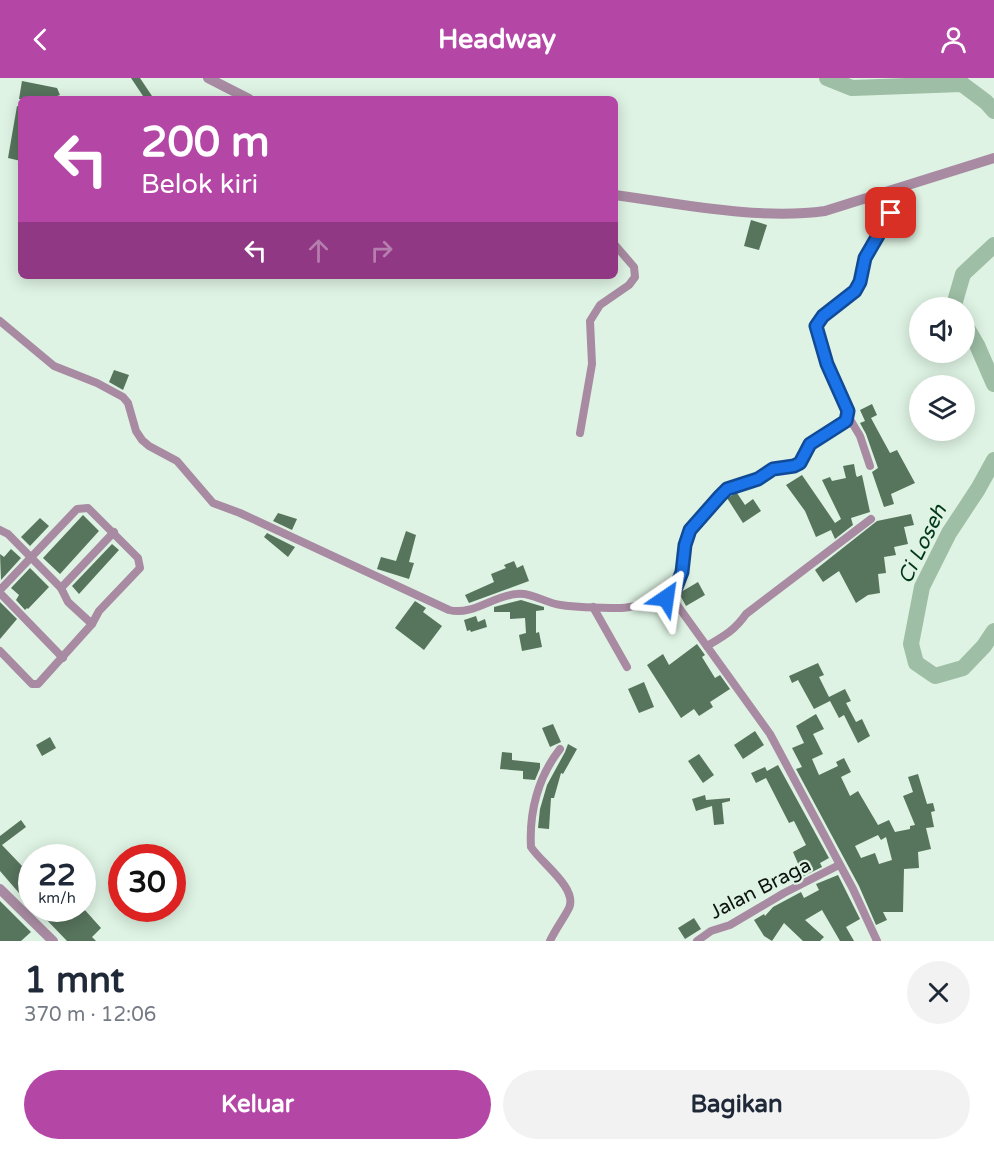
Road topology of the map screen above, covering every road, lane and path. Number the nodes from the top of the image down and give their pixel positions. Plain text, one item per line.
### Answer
1 (208, 78) edge
2 (243, 96) edge
3 (994, 158) edge
4 (901, 187) junction
5 (618, 195) edge
6 (618, 248) edge
7 (0, 321) edge
8 (848, 416) junction
9 (580, 433) dead end
10 (870, 466) dead end
11 (871, 519) dead end
12 (0, 530) edge
13 (114, 532) junction
14 (31, 557) junction
15 (61, 588) junction
16 (0, 591) edge
17 (671, 600) junction
18 (593, 608) junction
19 (92, 624) junction
20 (707, 646) junction
21 (0, 651) edge
22 (63, 658) junction
23 (627, 667) dead end
24 (560, 749) dead end
25 (839, 865) junction
26 (0, 889) edge
27 (53, 941) edge
28 (550, 941) edge
29 (697, 941) edge
30 (877, 941) edge

1 - 2 street
3 - 4 street
4 - 5 street
4 - 8 street
6 - 9 street
7 - 18 street
8 - 10 street
8 - 17 street
11 - 20 street
12 - 14 street
13 - 14 street
13 - 15 street
13 - 19 street
14 - 15 street
14 - 16 street
15 - 19 street
16 - 22 street
17 - 18 street
17 - 20 street
18 - 23 street
19 - 22 street
20 - 25 street
21 - 22 street
24 - 28 street
25 - 29 street, Jalan Braga
25 - 30 street
26 - 27 street

